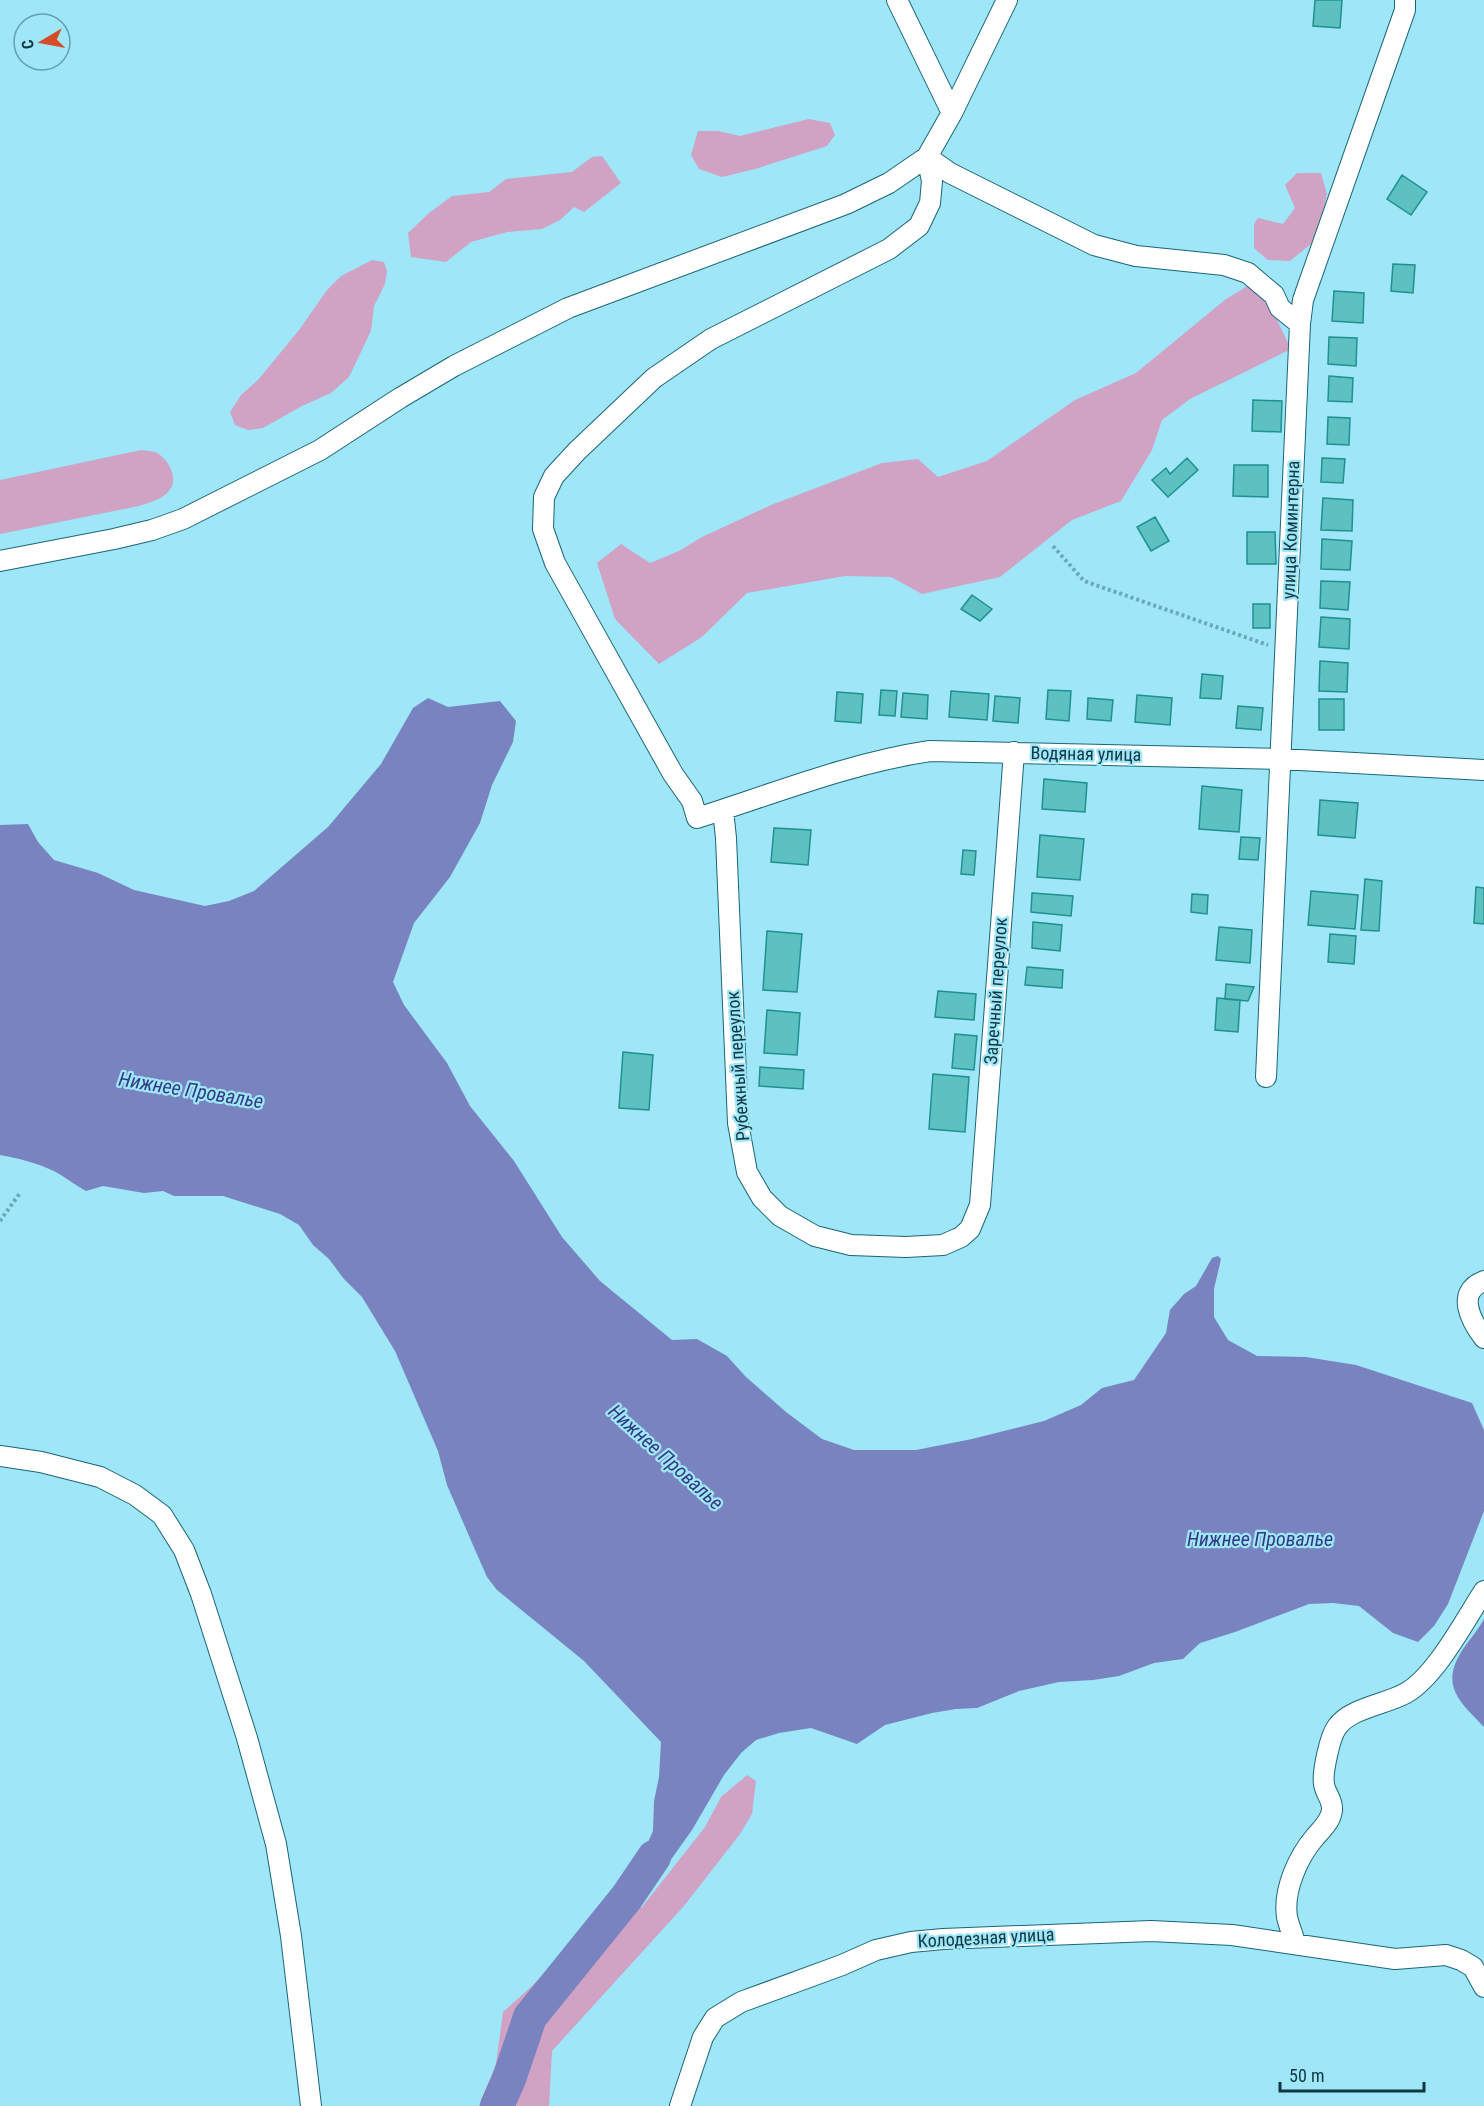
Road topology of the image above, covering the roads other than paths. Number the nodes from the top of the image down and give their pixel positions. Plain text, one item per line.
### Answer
1 (897, 0) edge
2 (1007, 0) edge
3 (1405, 0) edge
4 (952, 113) junction
5 (927, 157) junction
6 (1300, 324) junction
7 (0, 561) edge
8 (1014, 752) junction
9 (1281, 759) junction
10 (1484, 770) edge
11 (723, 810) junction
12 (1266, 1077) dead end
13 (970, 1229) joint
14 (1484, 1281) edge
15 (1484, 1338) edge
16 (0, 1456) edge
17 (1484, 1591) edge
18 (1295, 1943) junction
19 (1484, 1987) edge
20 (311, 2106) edge
21 (680, 2106) edge

1 - 4 street
2 - 4 street
3 - 6 street, улица Коминтерна
4 - 5 street
5 - 6 street
5 - 7 street
5 - 11 street, Водяная улица
6 - 9 street, улица Коминтерна
8 - 9 street, Водяная улица
8 - 11 street, Водяная улица
8 - 13 street, Заречный переулок
9 - 10 street, Водяная улица
9 - 12 street, улица Коминтерна
11 - 13 street, Рубежный переулок
14 - 15 street
16 - 20 street
17 - 18 street
18 - 19 street, Колодезная улица
18 - 21 street, Колодезная улица

